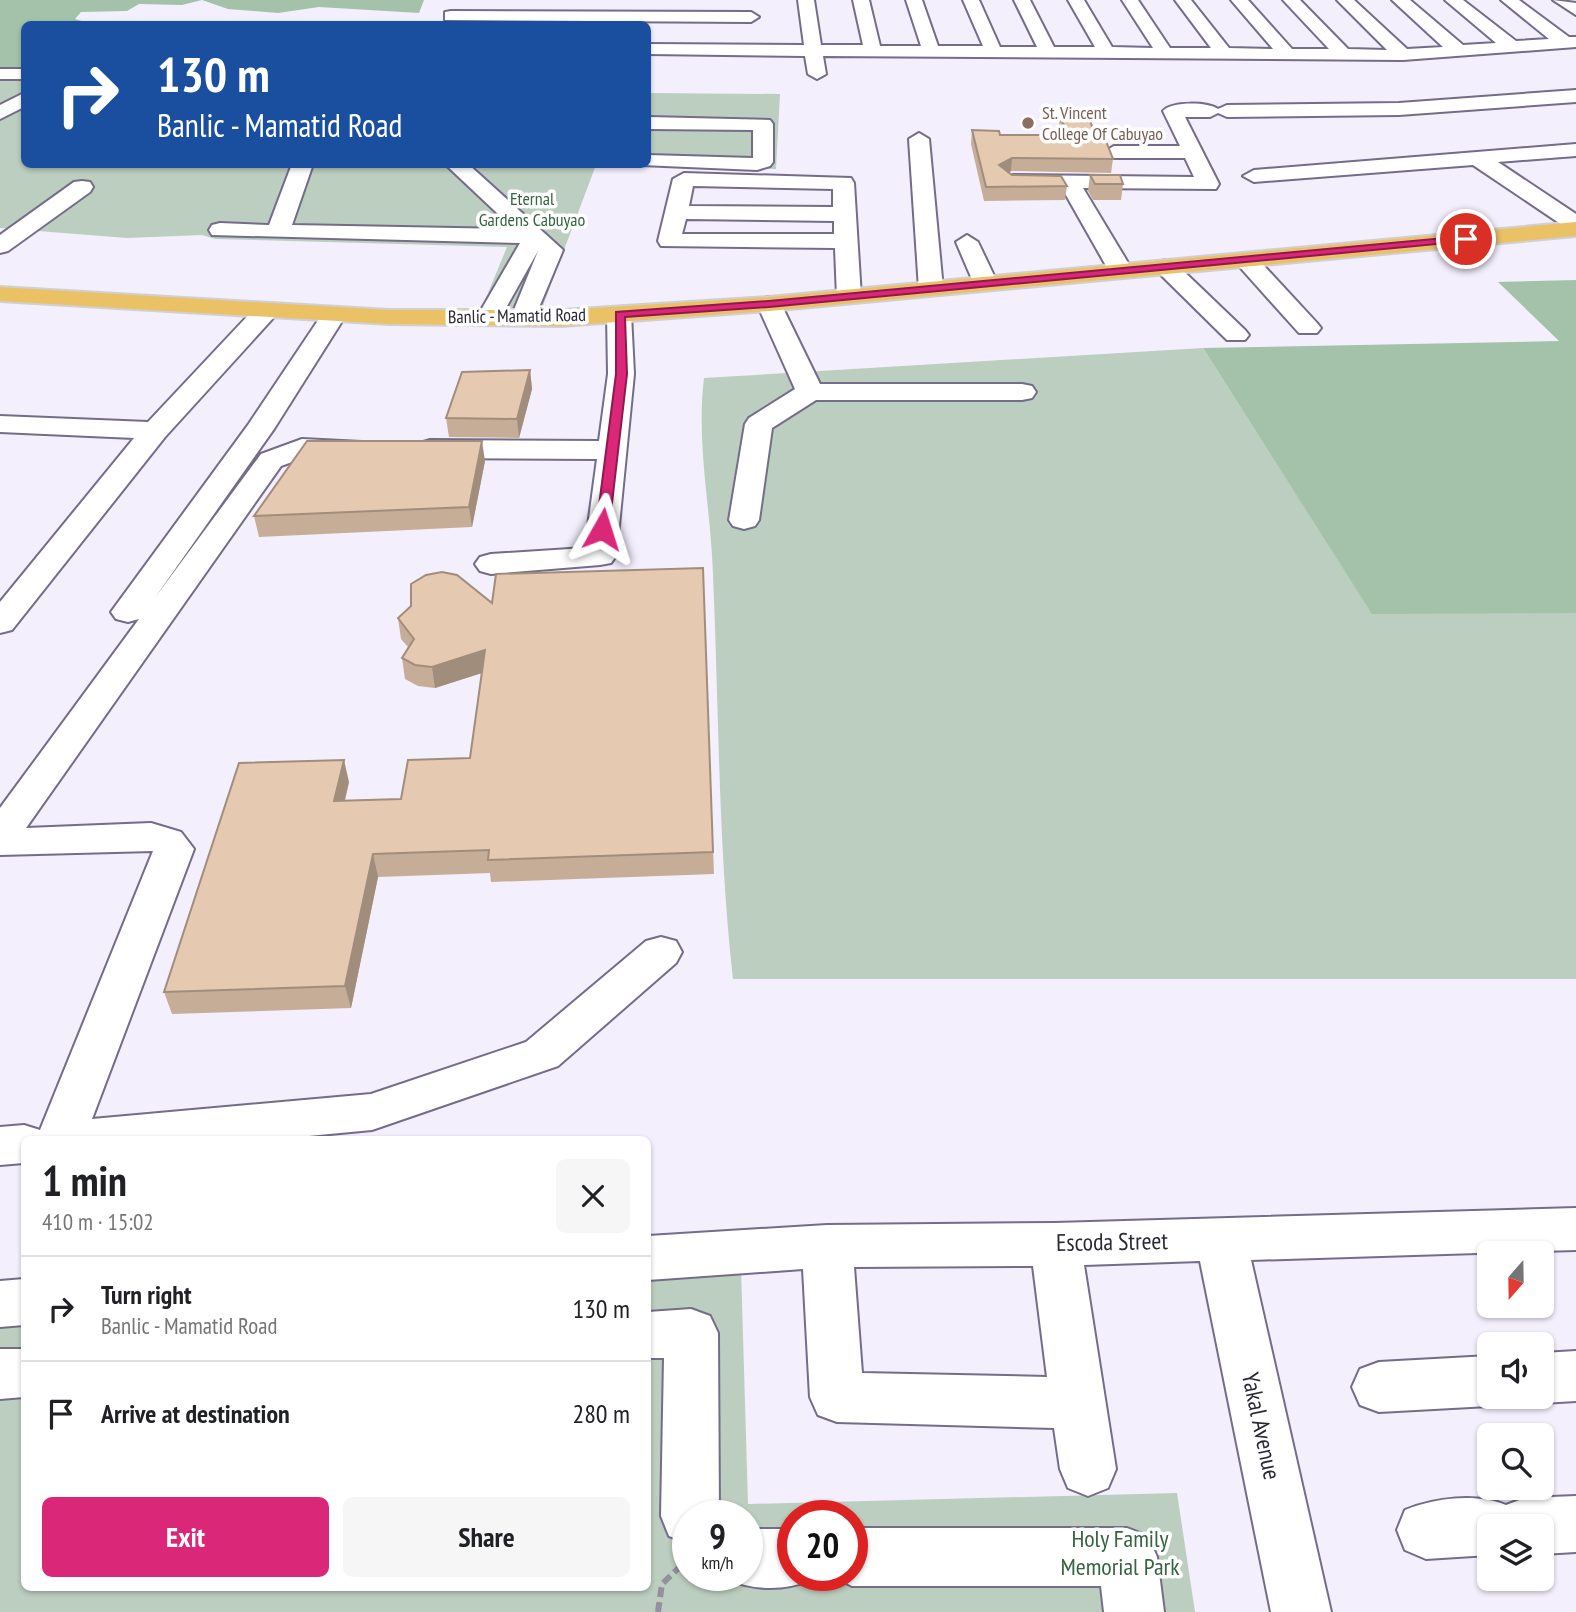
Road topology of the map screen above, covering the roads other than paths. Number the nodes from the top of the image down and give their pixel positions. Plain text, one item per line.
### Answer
1 (527, 0) edge
2 (806, 0) edge
3 (861, 0) edge
4 (914, 0) edge
5 (971, 0) edge
6 (1022, 0) edge
7 (1076, 0) edge
8 (1130, 0) edge
9 (1183, 0) edge
10 (1239, 0) edge
11 (1291, 0) edge
12 (1345, 0) edge
13 (1400, 0) edge
14 (1453, 0) edge
15 (1509, 0) edge
16 (1561, 0) edge
17 (1576, 10) edge
18 (451, 13) edge
19 (751, 20) edge
20 (651, 32) edge
21 (1571, 42) edge
22 (651, 48) edge
23 (1514, 48) junction
24 (873, 51) junction
25 (931, 51) junction
26 (994, 51) junction
27 (1048, 52) junction
28 (1460, 52) junction
29 (1107, 53) junction
30 (1165, 54) junction
31 (1224, 54) junction
32 (1287, 54) junction
33 (1344, 55) junction
34 (1403, 55) junction
35 (815, 66) junction
36 (1423, 72) dead end
37 (0, 74) edge
38 (21, 74) edge
39 (1576, 96) edge
40 (21, 101) edge
41 (1273, 112) junction
42 (0, 114) edge
43 (651, 123) edge
44 (919, 139) dead end
45 (1576, 150) edge
46 (1114, 152) edge
47 (1194, 152) junction
48 (1477, 158) junction
49 (651, 161) edge
50 (302, 168) edge
51 (459, 168) edge
52 (1307, 170) junction
53 (1254, 176) dead end
54 (1011, 180) edge
55 (1069, 182) junction
56 (82, 187) dead end
57 (677, 212) junction
58 (844, 214) junction
59 (1576, 227) edge
60 (219, 230) dead end
61 (278, 232) junction
62 (535, 236) junction
63 (845, 241) junction
64 (967, 242) dead end
65 (0, 246) edge
66 (1246, 260) junction
67 (1166, 267) junction
68 (1121, 271) junction
69 (986, 284) junction
70 (932, 289) junction
71 (0, 294) edge
72 (849, 297) junction
73 (769, 304) junction
74 (267, 311) junction
75 (619, 314) junction
76 (334, 315) junction
77 (489, 317) junction
78 (523, 317) junction
79 (1308, 328) dead end
80 (1236, 335) dead end
81 (810, 392) junction
82 (1022, 393) dead end
83 (6, 430) edge
84 (155, 431) junction
85 (610, 450) junction
86 (744, 520) dead end
87 (491, 564) dead end
88 (0, 623) edge
89 (0, 792) edge
90 (0, 836) edge
91 (0, 842) edge
92 (661, 952) dead end
93 (61, 1136) edge
94 (108, 1136) edge
95 (21, 1144) edge
96 (0, 1146) edge
97 (1576, 1228) edge
98 (1221, 1240) junction
99 (1055, 1244) junction
100 (827, 1246) junction
101 (651, 1258) edge
102 (21, 1302) edge
103 (0, 1304) edge
104 (651, 1335) edge
105 (21, 1373) edge
106 (0, 1374) edge
107 (1576, 1376) edge
108 (1554, 1377) edge
109 (1477, 1382) edge
110 (1379, 1387) dead end
111 (1078, 1403) junction
112 (1088, 1469) dead end
113 (690, 1500) edge
114 (1576, 1524) edge
115 (1554, 1525) edge
116 (1477, 1528) edge
117 (1426, 1530) dead end
118 (868, 1557) edge
119 (1134, 1612) edge
120 (1301, 1612) edge

1 - 19 street
2 - 35 street
3 - 24 street
4 - 25 street
5 - 26 street
6 - 27 street
7 - 29 street
8 - 30 street
9 - 31 street
10 - 32 street
11 - 33 street
12 - 34 street
13 - 28 street
14 - 23 street
15 - 21 street
16 - 17 street
18 - 19 street
19 - 20 street
19 - 22 street
19 - 35 street
21 - 23 street
23 - 28 street
24 - 25 street
24 - 35 street
25 - 26 street
26 - 27 street
27 - 29 street
28 - 34 street
29 - 30 street
30 - 31 street
31 - 32 street
32 - 33 street
33 - 34 street
35 - 36 street
37 - 38 street
39 - 41 street
40 - 42 street
41 - 47 street
41 - 52 street
43 - 49 street
44 - 70 street
45 - 48 street
46 - 47 street
47 - 55 street
48 - 52 street
48 - 59 street
50 - 61 street
51 - 62 street
52 - 53 street
54 - 55 street
55 - 68 street
56 - 65 street
57 - 58 street
57 - 58 street
57 - 63 street
58 - 63 street
59 - 66 main road, Banlic - Mamatid Road
60 - 61 street
61 - 62 street
62 - 77 street
62 - 78 street
63 - 72 street
64 - 69 street
66 - 67 main road, Banlic - Mamatid Road
66 - 79 street
67 - 68 main road, Banlic - Mamatid Road
67 - 80 street
68 - 69 main road, Banlic - Mamatid Road
69 - 70 main road, Banlic - Mamatid Road
70 - 72 main road, Banlic - Mamatid Road
71 - 74 main road, Banlic - Mamatid Road
72 - 73 main road, Banlic - Mamatid Road
73 - 75 main road, Banlic - Mamatid Road
73 - 81 street
74 - 76 main road, Banlic - Mamatid Road
74 - 84 street
75 - 78 main road, Banlic - Mamatid Road
75 - 85 street
76 - 77 main road, Banlic - Mamatid Road
76 - 89 street
77 - 78 main road, Banlic - Mamatid Road
81 - 82 street
81 - 86 street
83 - 84 street
84 - 88 street
85 - 87 street
85 - 90 street
91 - 93 street
92 - 94 street
95 - 96 street
97 - 98 street, Escoda Street
98 - 99 street, Escoda Street
98 - 120 street, Yakal Avenue
99 - 100 street, Escoda Street
99 - 111 street
100 - 101 street, Escoda Street
100 - 111 street
102 - 103 street
104 - 113 street
105 - 106 street
107 - 108 street
109 - 110 street
111 - 112 street
114 - 115 street
116 - 117 street
118 - 119 street

